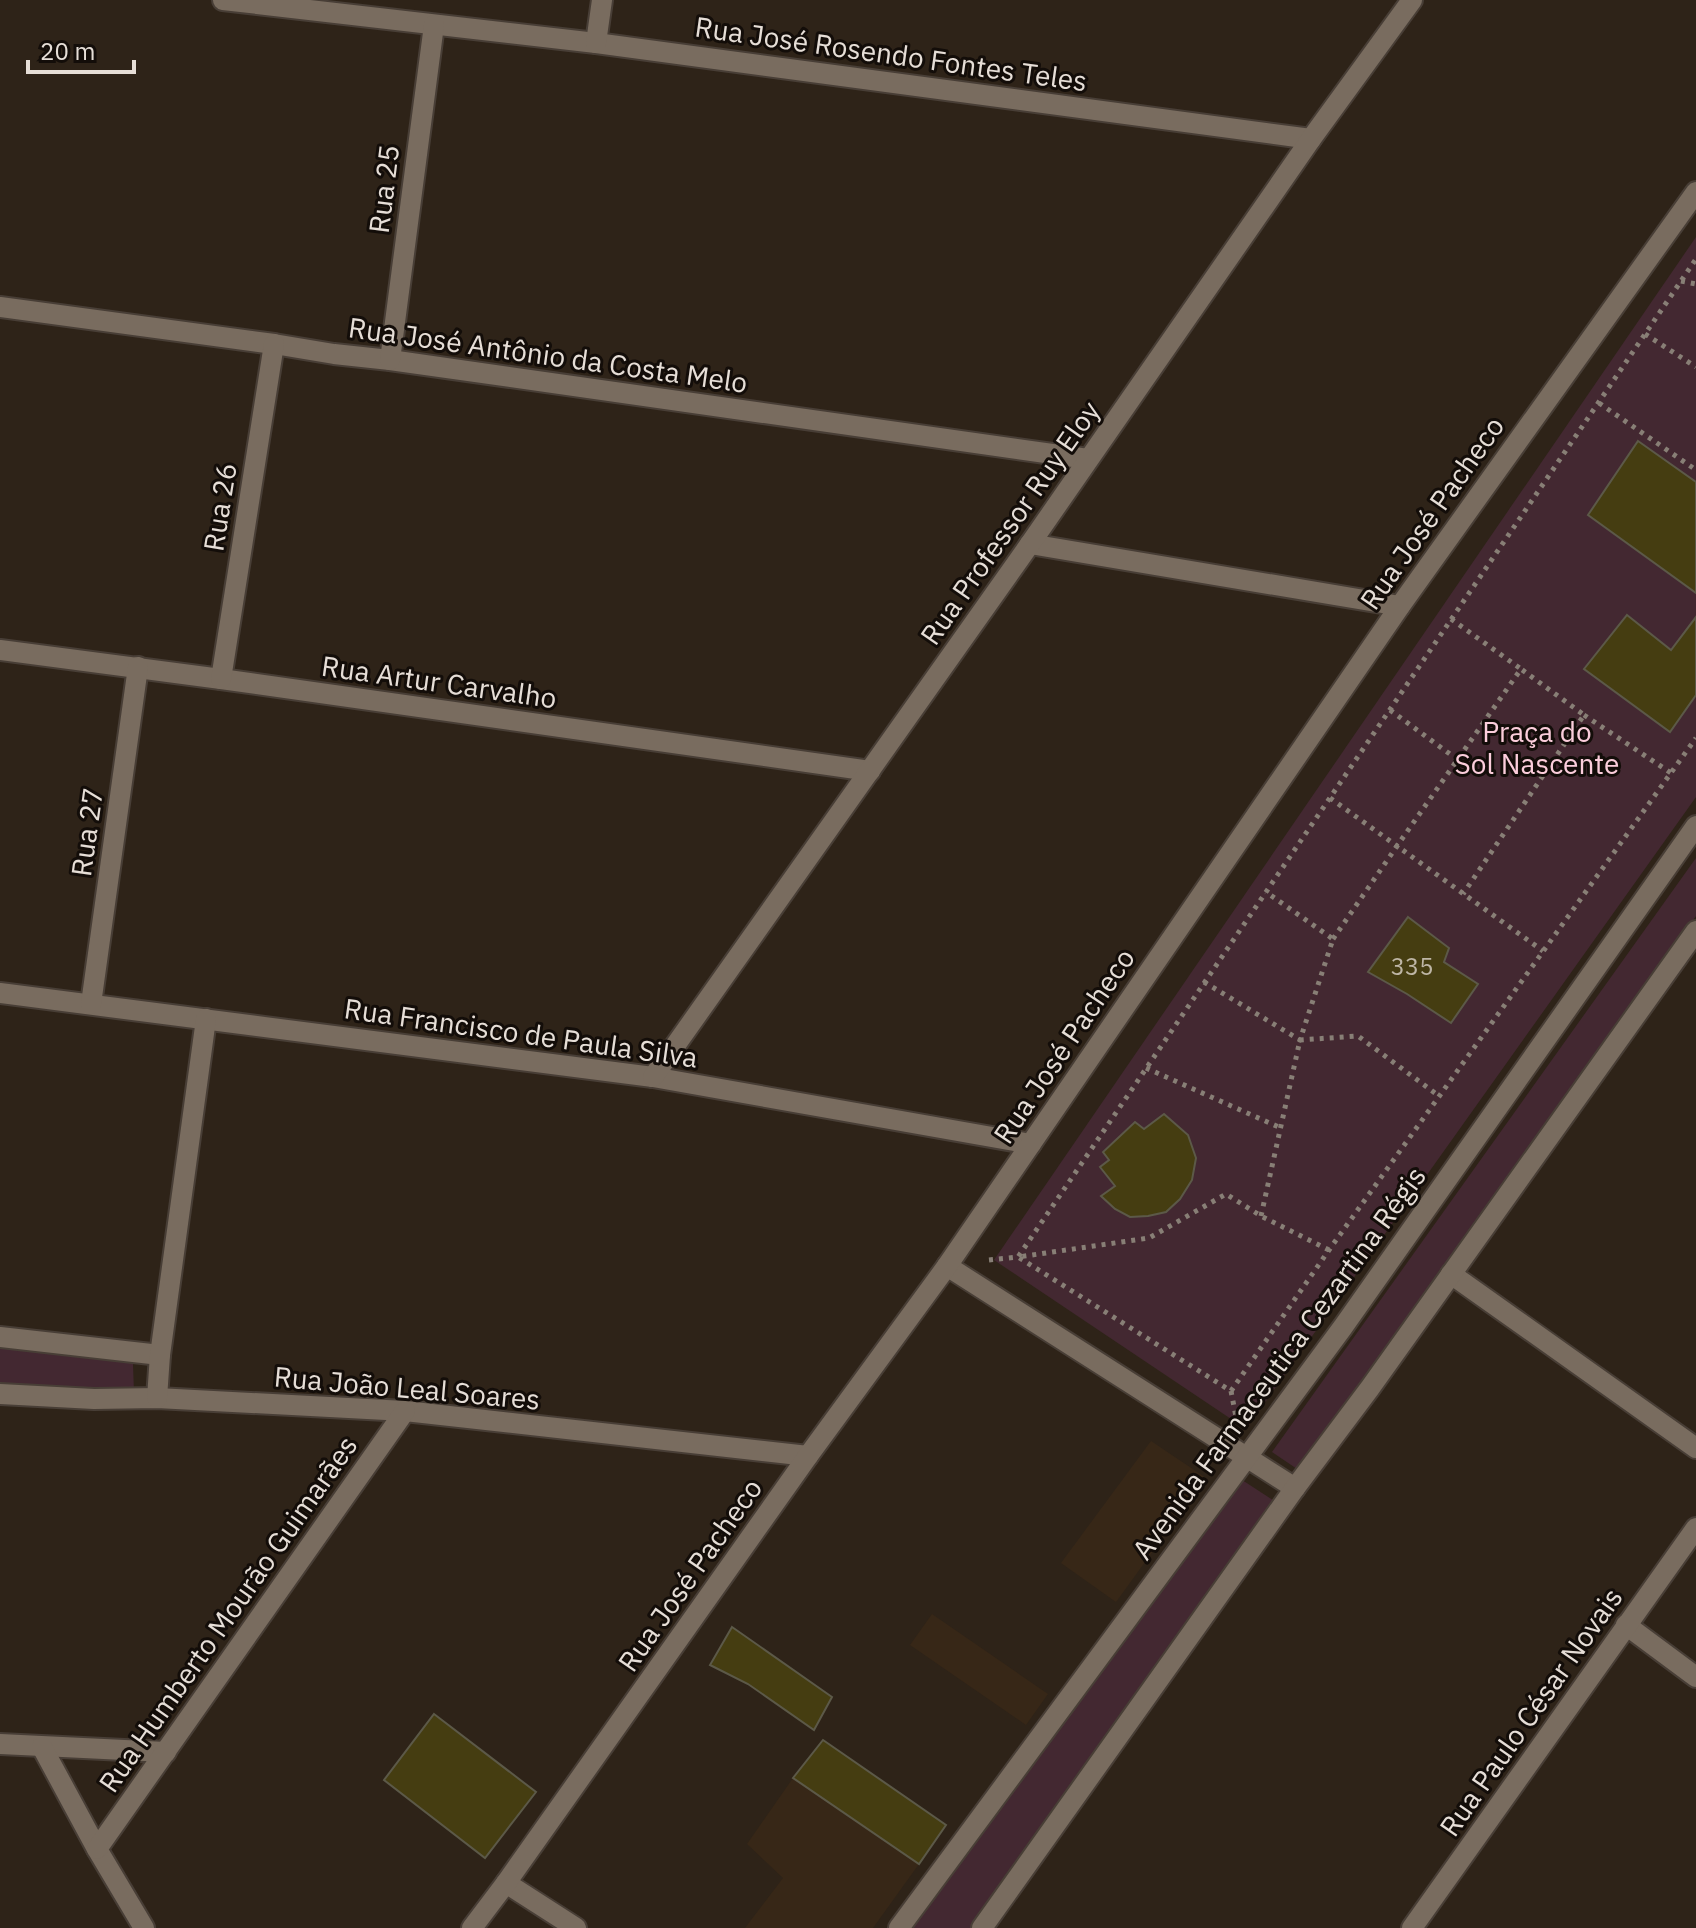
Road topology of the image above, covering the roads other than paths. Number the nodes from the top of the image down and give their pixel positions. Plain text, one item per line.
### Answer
1 (223, 0) edge
2 (602, 0) edge
3 (1412, 0) edge
4 (434, 25) junction
5 (596, 43) junction
6 (1311, 139) junction
7 (1696, 192) edge
8 (0, 307) edge
9 (274, 344) junction
10 (390, 360) junction
11 (1088, 459) junction
12 (1030, 544) junction
13 (1400, 606) junction
14 (0, 650) edge
15 (138, 667) junction
16 (221, 679) junction
17 (870, 771) junction
18 (1696, 826) edge
19 (1696, 931) edge
20 (0, 993) edge
21 (91, 1004) junction
22 (206, 1019) junction
23 (653, 1077) junction
24 (1031, 1144) junction
25 (947, 1266) junction
26 (1451, 1274) junction
27 (0, 1337) edge
28 (160, 1355) junction
29 (0, 1394) edge
30 (157, 1398) junction
31 (405, 1411) junction
32 (1696, 1448) edge
33 (808, 1456) junction
34 (1245, 1458) junction
35 (1295, 1488) junction
36 (1696, 1528) edge
37 (1626, 1625) junction
38 (1696, 1677) edge
39 (0, 1744) edge
40 (42, 1747) junction
41 (166, 1752) junction
42 (97, 1849) junction
43 (506, 1883) junction
44 (144, 1928) edge
45 (472, 1928) edge
46 (576, 1928) edge
47 (899, 1928) edge
48 (982, 1928) edge
49 (1412, 1928) edge

1 - 4 street, Rua José Rosendo Fontes Teles
2 - 5 street
3 - 6 street, Rua Professor Ruy Eloy
4 - 5 street, Rua José Rosendo Fontes Teles
4 - 10 street, Rua 25
5 - 6 street, Rua José Rosendo Fontes Teles
6 - 11 street, Rua Professor Ruy Eloy
7 - 13 street, Rua José Pacheco
8 - 9 street, Rua José Antônio da Costa Melo
9 - 10 street, Rua José Antônio da Costa Melo
9 - 16 street, Rua 26
10 - 11 street, Rua José Antônio da Costa Melo
11 - 12 street, Rua Professor Ruy Eloy
12 - 13 street
12 - 17 street, Rua Professor Ruy Eloy
13 - 24 street, Rua José Pacheco
14 - 15 street, Rua Artur Carvalho
15 - 16 street, Rua Artur Carvalho
15 - 21 street, Rua 27
16 - 17 street, Rua Artur Carvalho
17 - 23 street, Rua Professor Ruy Eloy
18 - 34 street, Avenida Farmaceutica Cezartina Régis
19 - 26 street
20 - 21 street, Rua Francisco de Paula Silva
21 - 22 street, Rua Francisco de Paula Silva
22 - 23 street, Rua Francisco de Paula Silva
22 - 28 street
23 - 24 street, Rua Francisco de Paula Silva
24 - 25 street, Rua José Pacheco
25 - 33 street, Rua José Pacheco
25 - 34 street
26 - 32 street
26 - 35 street
27 - 28 street
28 - 30 street
29 - 30 street, Rua João Leal Soares
30 - 31 street, Rua João Leal Soares
31 - 33 street, Rua João Leal Soares
31 - 41 street, Rua Humberto Mourão Guimarães
33 - 43 street, Rua José Pacheco
34 - 35 street
34 - 47 street, Avenida Farmaceutica Cezartina Régis
35 - 48 street
36 - 37 street, Rua Paulo César Novais
37 - 38 street
37 - 49 street, Rua Paulo César Novais
39 - 40 street
40 - 41 street
40 - 42 street
41 - 42 street, Rua Humberto Mourão Guimarães
42 - 44 street
43 - 45 street, Rua José Pacheco
43 - 46 street

